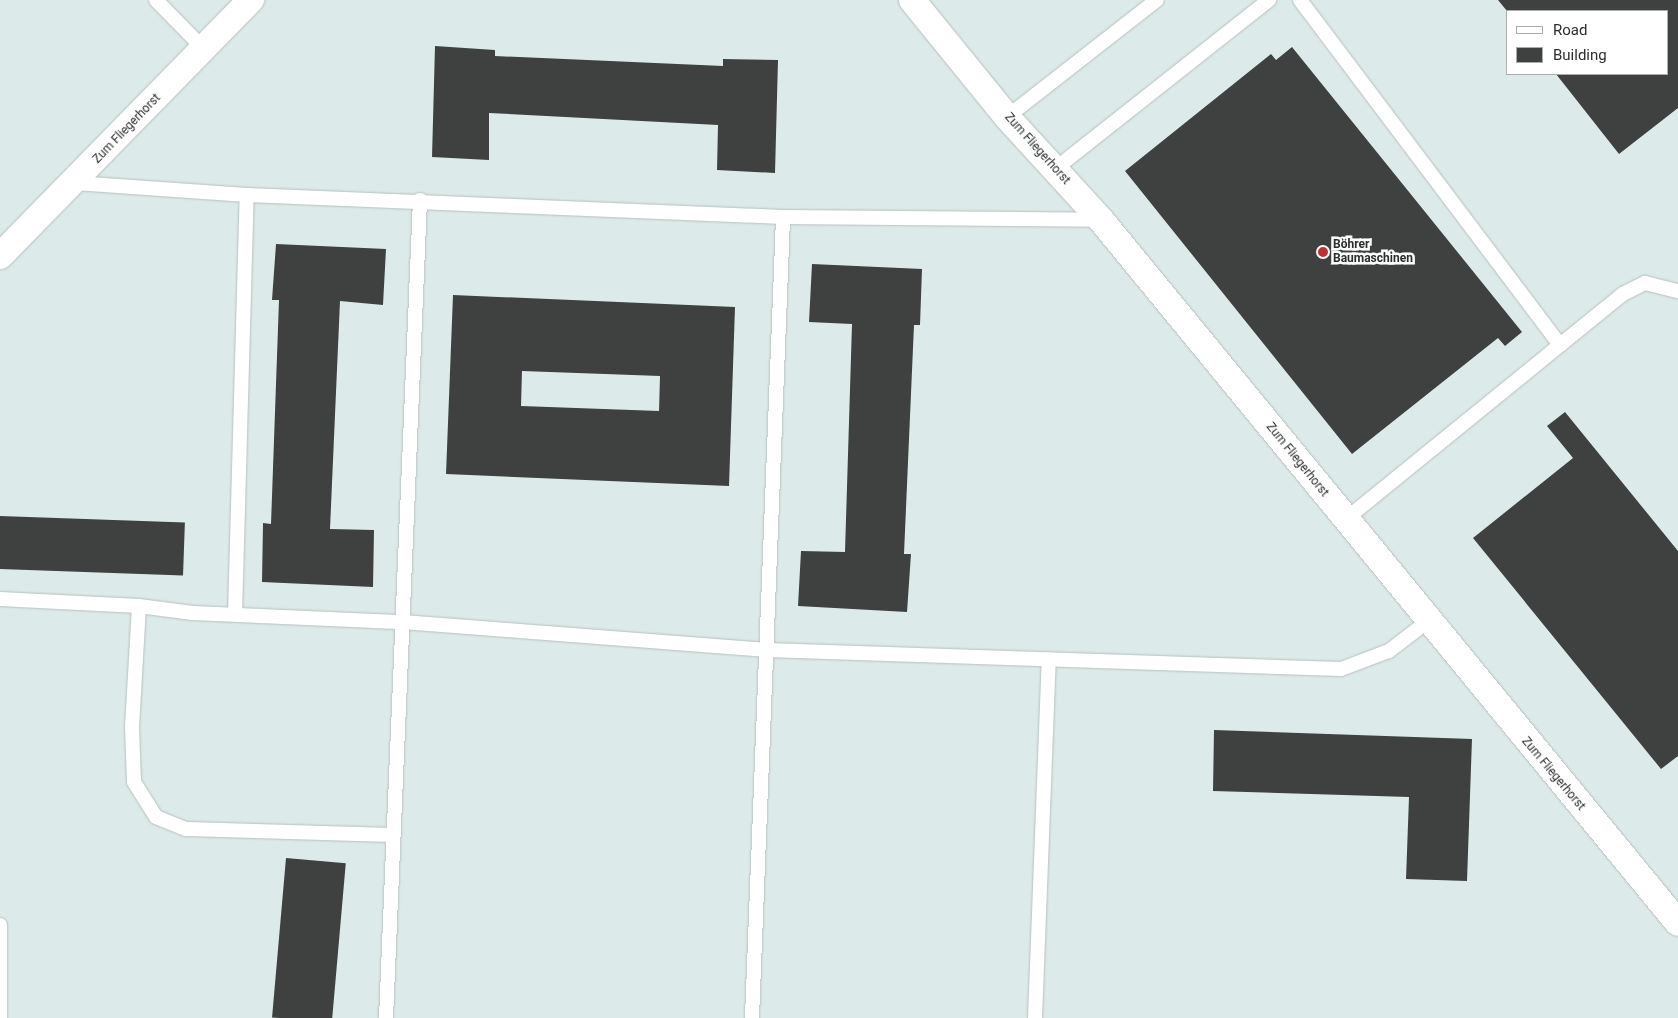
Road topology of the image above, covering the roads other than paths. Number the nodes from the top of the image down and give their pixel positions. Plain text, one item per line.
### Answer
1 (156, 0) edge
2 (251, 0) edge
3 (912, 0) edge
4 (1157, 0) edge
5 (1268, 0) edge
6 (1300, 0) edge
7 (204, 49) junction
8 (1007, 117) junction
9 (1055, 169) junction
10 (75, 183) junction
11 (247, 195) junction
12 (420, 200) junction
13 (783, 217) junction
14 (1101, 220) junction
15 (0, 256) edge
16 (1678, 291) edge
17 (1560, 345) junction
18 (1346, 519) junction
19 (0, 599) edge
20 (140, 606) junction
21 (235, 614) junction
22 (1428, 621) junction
23 (403, 622) junction
24 (767, 650) junction
25 (1049, 659) junction
26 (394, 835) junction
27 (1678, 924) edge
28 (0, 925) edge
29 (0, 1018) edge
30 (386, 1018) edge
31 (752, 1018) edge
32 (1035, 1018) edge

1 - 7 lane
2 - 7 street, Zum Fliegerhorst
3 - 8 street, Zum Fliegerhorst
4 - 8 lane
5 - 9 lane
6 - 17 lane
7 - 10 street, Zum Fliegerhorst
8 - 9 street, Zum Fliegerhorst
9 - 14 street, Zum Fliegerhorst
10 - 11 lane
10 - 15 street, Zum Fliegerhorst
11 - 12 lane
11 - 21 lane
12 - 13 lane
12 - 23 lane
13 - 14 lane
13 - 24 lane
14 - 18 street, Zum Fliegerhorst
16 - 17 lane
17 - 18 lane
18 - 22 street, Zum Fliegerhorst
19 - 20 lane
20 - 21 lane
20 - 26 lane
21 - 23 lane
22 - 25 lane
22 - 27 street, Zum Fliegerhorst
23 - 24 lane
23 - 26 lane
24 - 25 lane
24 - 31 lane
25 - 32 lane
26 - 30 lane
28 - 29 lane

